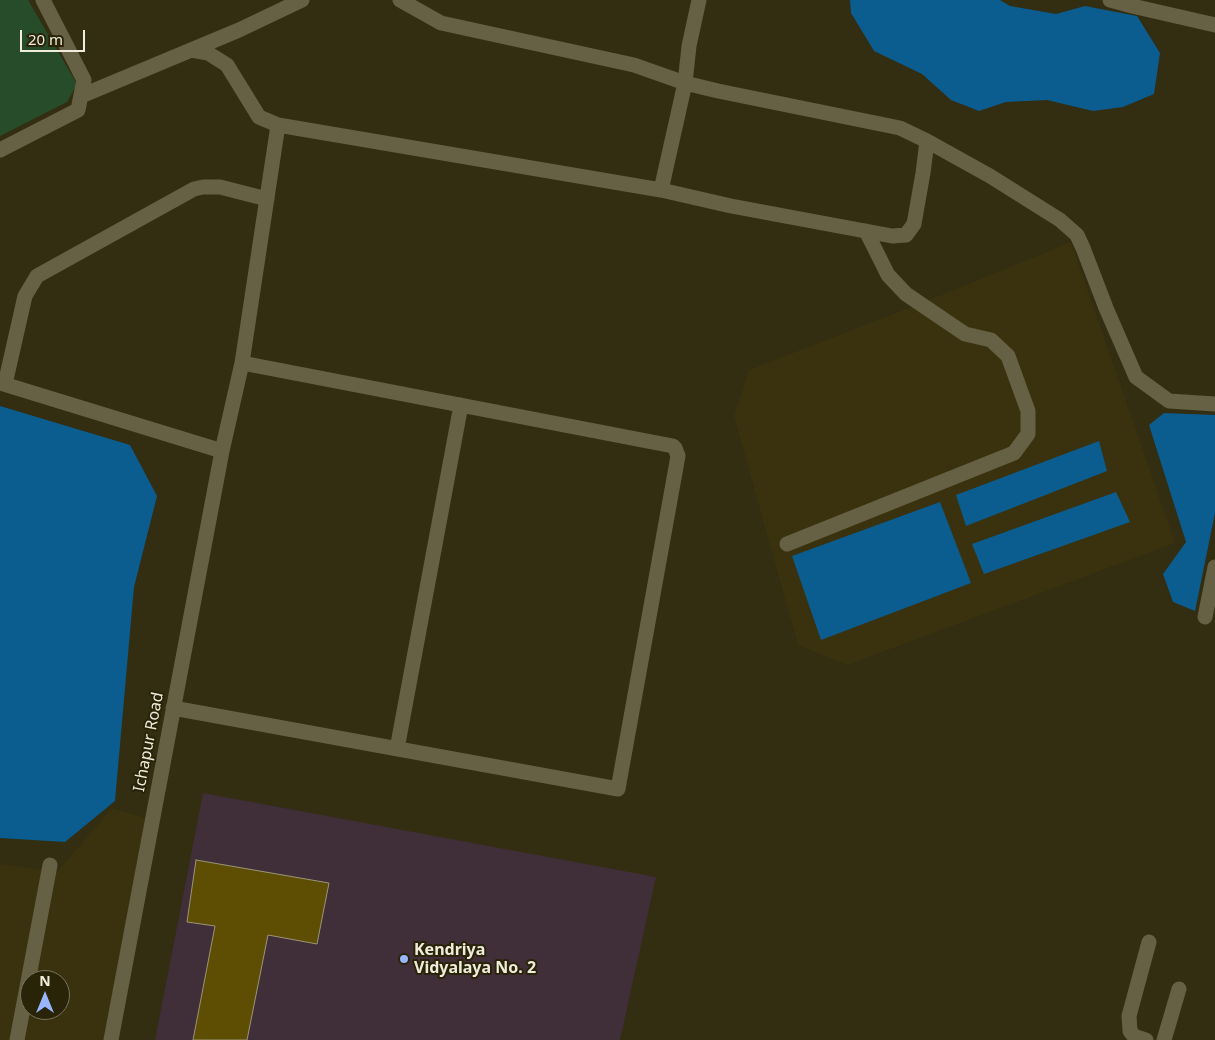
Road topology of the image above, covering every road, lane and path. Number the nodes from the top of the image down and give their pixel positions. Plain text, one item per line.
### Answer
1 (43, 0) edge
2 (302, 0) edge
3 (400, 0) edge
4 (699, 0) edge
5 (1110, 0) edge
6 (1213, 21) edge
7 (191, 50) junction
8 (684, 84) junction
9 (81, 96) junction
10 (278, 125) junction
11 (926, 141) junction
12 (0, 150) edge
13 (661, 190) junction
14 (267, 199) junction
15 (866, 231) junction
16 (242, 363) junction
17 (3, 383) edge
18 (1215, 404) edge
19 (461, 405) junction
20 (222, 451) junction
21 (787, 544) dead end
22 (1215, 567) edge
23 (1205, 617) dead end
24 (173, 708) junction
25 (397, 749) junction
26 (50, 865) dead end
27 (1149, 942) dead end
28 (1179, 989) dead end
29 (17, 1040) edge
30 (111, 1040) edge
31 (1146, 1040) edge
32 (1164, 1040) edge

1 - 9 street
2 - 7 street
3 - 8 street
4 - 8 street
5 - 6 street
7 - 9 street
7 - 10 street
8 - 11 street
8 - 13 street
9 - 12 street
10 - 13 street
10 - 14 street, Ichapur Road
11 - 15 street
11 - 18 street
13 - 15 street
14 - 16 street, Ichapur Road
14 - 17 street
15 - 21 street
16 - 19 street
16 - 20 street, Ichapur Road
17 - 20 street
19 - 25 street
19 - 25 street
20 - 24 street, Ichapur Road
22 - 23 street
24 - 25 street
24 - 30 street, Ichapur Road
26 - 29 street
27 - 31 street
28 - 32 street

